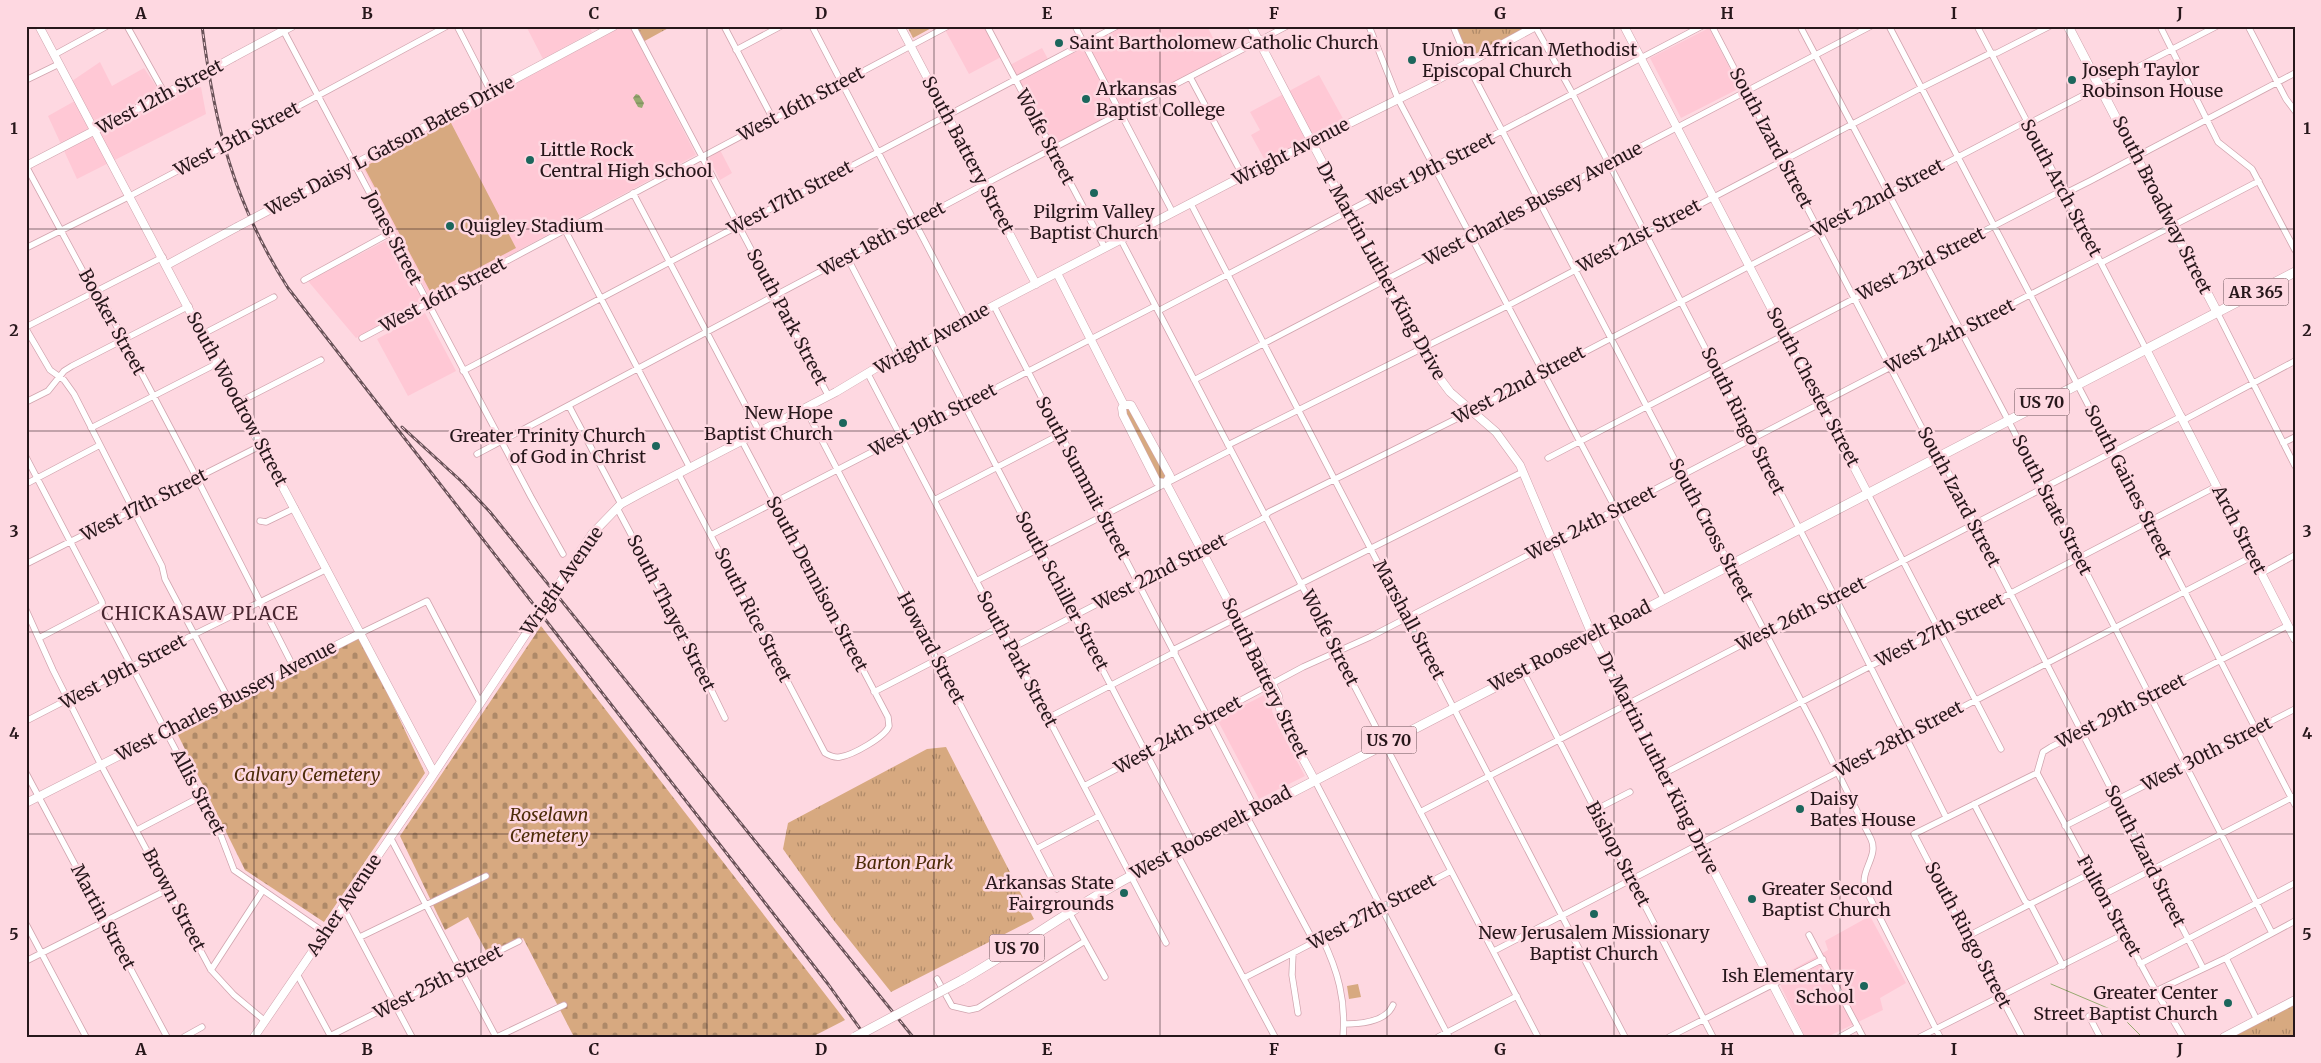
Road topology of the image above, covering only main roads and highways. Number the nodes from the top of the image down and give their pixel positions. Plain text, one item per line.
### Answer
1 (39, 26) edge
2 (292, 26) edge
3 (614, 26) edge
4 (900, 26) edge
5 (1251, 26) edge
6 (1536, 26) edge
7 (1624, 26) edge
8 (2068, 26) edge
9 (283, 28) edge
10 (94, 132) junction
11 (1310, 142) junction
12 (26, 166) edge
13 (167, 265) junction
14 (2295, 272) edge
15 (1057, 273) junction
16 (1036, 284) junction
17 (2217, 312) junction
18 (2146, 349) junction
19 (1124, 405) junction
20 (1166, 483) junction
21 (1867, 492) junction
22 (361, 633) junction
23 (1592, 636) junction
24 (2295, 640) edge
25 (434, 773) junction
26 (1314, 779) junction
27 (26, 804) edge
28 (2295, 1000) edge
29 (254, 1037) edge
30 (855, 1037) edge
31 (1800, 1037) edge
32 (2224, 1037) edge

1 - 10 main road, South Woodrow Street
2 - 9 main road, West 12th Street
3 - 13 main road, West Daisy L Gatson Bates Drive, bridge
4 - 16 main road, South Battery Street
5 - 11 main road, Dr Martin Luther King Drive
6 - 11 main road, Wright Avenue
7 - 21 main road, South Chester Street
8 - 17 main road, South Broadway Street
9 - 10 main road, West 12th Street, bridge
10 - 12 main road, West 12th Street
10 - 13 main road, South Woodrow Street
11 - 15 main road, Wright Avenue
11 - 23 main road, Dr Martin Luther King Drive
13 - 22 main road, South Woodrow Street
14 - 17 main road, West Roosevelt Road / AR 365
15 - 16 main road, Wright Avenue
15 - 19 main road, South Battery Street
16 - 25 main road, Wright Avenue, bridge
17 - 18 main road, West Roosevelt Road / US 70
18 - 21 main road, West Roosevelt Road / US 70
18 - 24 main road, Arch Street
19 - 20 main road, South Battery Street
19 - 20 main road
20 - 26 main road, South Battery Street
21 - 23 main road, West Roosevelt Road / US 70
22 - 25 main road, South Woodrow Street
22 - 27 main road, West Charles Bussey Avenue
23 - 26 main road, West Roosevelt Road / US 70
23 - 31 main road, Dr Martin Luther King Drive
25 - 29 main road, Asher Avenue
26 - 30 main road, West Roosevelt Road / US 70, bridge
28 - 32 main road

